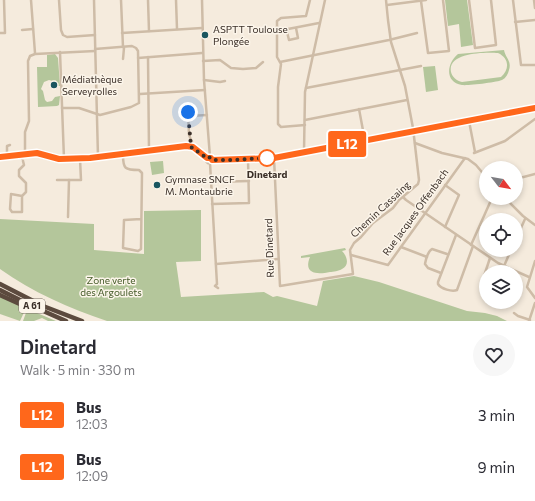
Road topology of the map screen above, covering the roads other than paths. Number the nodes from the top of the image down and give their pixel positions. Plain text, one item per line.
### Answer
1 (4, 0) edge
2 (31, 0) edge
3 (59, 0) edge
4 (94, 0) edge
5 (121, 0) edge
6 (148, 0) edge
7 (176, 0) edge
8 (202, 0) edge
9 (310, 0) edge
10 (325, 0) edge
11 (386, 0) edge
12 (426, 0) edge
13 (443, 0) edge
14 (469, 0) edge
15 (491, 0) edge
16 (513, 0) edge
17 (534, 0) edge
18 (421, 1) edge
19 (387, 5) junction
20 (535, 8) edge
21 (2, 9) edge
22 (535, 20) edge
23 (515, 22) junction
24 (319, 24) junction
25 (202, 28) junction
26 (296, 28) junction
27 (33, 29) junction
28 (177, 29) junction
29 (22, 30) dead end
30 (149, 31) junction
31 (0, 33) edge
32 (122, 33) junction
33 (417, 33) dead end
34 (95, 35) junction
35 (391, 39) junction
36 (123, 47) junction
37 (95, 50) junction
38 (60, 52) junction
39 (202, 53) junction
40 (35, 54) junction
41 (313, 54) junction
42 (148, 57) junction
43 (138, 58) junction
44 (123, 59) dead end
45 (203, 61) junction
46 (263, 62) dead end
47 (280, 62) junction
48 (535, 65) edge
49 (421, 66) dead end
50 (400, 70) junction
51 (204, 80) junction
52 (225, 82) dead end
53 (306, 88) junction
54 (205, 90) junction
55 (140, 94) junction
56 (148, 94) junction
57 (408, 100) junction
58 (62, 108) junction
59 (535, 108) edge
60 (359, 110) junction
61 (188, 112) dead end
62 (97, 113) junction
63 (207, 115) junction
64 (189, 116) junction
65 (535, 119) edge
66 (305, 120) junction
67 (469, 121) junction
68 (305, 125) junction
69 (413, 131) junction
70 (365, 141) junction
71 (415, 143) junction
72 (10, 145) dead end
73 (191, 147) junction
74 (149, 151) junction
75 (304, 152) junction
76 (23, 155) junction
77 (123, 155) junction
78 (7, 156) junction
79 (0, 157) edge
80 (98, 158) junction
81 (274, 158) junction
82 (465, 158) junction
83 (64, 159) junction
84 (80, 159) junction
85 (248, 159) junction
86 (210, 160) junction
87 (23, 161) tunnel mouth
88 (479, 169) edge
89 (535, 174) edge
90 (523, 177) edge
91 (57, 180) dead end
92 (69, 180) junction
93 (249, 181) junction
94 (212, 182) junction
95 (445, 184) junction
96 (22, 196) junction
97 (403, 197) junction
98 (212, 204) junction
99 (489, 205) edge
100 (512, 205) edge
101 (425, 213) junction
102 (68, 217) dead end
103 (525, 219) junction
104 (141, 220) junction
105 (523, 223) edge
106 (535, 225) edge
107 (445, 227) junction
108 (456, 234) junction
109 (472, 246) junction
110 (401, 247) junction
111 (448, 254) junction
112 (350, 255) junction
113 (427, 257) junction
114 (490, 258) junction
115 (278, 259) junction
116 (535, 261) edge
117 (216, 264) junction
118 (488, 265) edge
119 (502, 265) edge
120 (441, 273) junction
121 (523, 274) edge
122 (529, 277) junction
123 (0, 280) edge
124 (0, 284) edge
125 (217, 284) dead end
126 (0, 290) edge
127 (15, 292) junction
128 (0, 295) edge
129 (535, 298) edge
130 (535, 303) edge
131 (514, 312) dead end
132 (61, 319) junction
133 (529, 320) edge
134 (66, 321) edge
135 (82, 321) edge

1 - 21 street
2 - 27 street
3 - 34 street
4 - 34 street
5 - 32 street
6 - 30 street
7 - 28 street
8 - 25 street
9 - 47 street
10 - 24 street
11 - 19 street, Chemin Cassaing
12 - 18 street
13 - 18 street
14 - 15 street
16 - 23 street
17 - 20 street
18 - 19 street
19 - 35 street, Chemin Cassaing
21 - 31 street
22 - 23 street
23 - 48 street
24 - 26 street
24 - 41 street
25 - 28 street
25 - 39 street
26 - 26 street
27 - 29 street
27 - 40 street
28 - 30 street
30 - 32 street
32 - 36 street
33 - 35 street
34 - 37 street
35 - 41 street
35 - 50 street, Chemin Cassaing
36 - 37 street
36 - 43 street
36 - 44 street
37 - 38 street
37 - 62 street
38 - 40 street
38 - 58 street
39 - 42 street
39 - 45 street
40 - 76 street
41 - 47 street
41 - 53 street
42 - 43 street
42 - 56 street
43 - 55 street
45 - 46 street
45 - 51 street
47 - 68 street
49 - 50 street
50 - 53 street
50 - 57 street, Chemin Cassaing
51 - 52 street
51 - 54 street
53 - 66 street
54 - 56 street
54 - 63 street
55 - 56 street
55 - 62 street
56 - 74 street
57 - 60 street
57 - 69 street, Chemin Cassaing
58 - 62 street
58 - 83 street
59 - 67 street
60 - 66 street
60 - 70 street
61 - 64 street
62 - 80 street
63 - 64 street
63 - 86 street
64 - 73 street
65 - 67 street
66 - 68 street
67 - 69 street
68 - 75 street
69 - 70 street
69 - 71 street, Chemin Cassaing
70 - 75 street
71 - 82 street
71 - 97 street, Chemin Cassaing
72 - 78 street
73 - 74 street
73 - 86 street
74 - 77 street
75 - 81 street
76 - 78 street
76 - 83 street
77 - 80 street
77 - 104 street
78 - 79 street
80 - 84 street
81 - 85 street
81 - 115 street, Rue Dinetard
82 - 88 street
82 - 95 street, Rue Jacques Offenbach
83 - 84 street
84 - 92 street
85 - 86 street
85 - 93 street
86 - 94 street
87 - 96 street
89 - 90 street
91 - 92 street
92 - 102 street
93 - 94 street
93 - 98 street
94 - 98 street
95 - 101 street, Rue Jacques Offenbach
95 - 107 street
96 - 96 street
97 - 101 street
97 - 112 street, Chemin Cassaing
98 - 117 street
99 - 109 street
100 - 103 street
101 - 107 street
101 - 110 street, Rue Jacques Offenbach
103 - 105 street
103 - 106 street
104 - 104 street
107 - 108 street
108 - 109 street
108 - 111 street
109 - 114 street
109 - 120 street
110 - 112 street, Rue Jacques Offenbach
110 - 113 street
111 - 113 street
111 - 120 street
112 - 115 street, Rue Dinetard
113 - 120 street
114 - 118 street
114 - 119 street
115 - 117 street
116 - 122 street
117 - 125 street
121 - 122 street
122 - 129 street
123 - 127 highway
124 - 127 highway, A 61
126 - 132 highway, A 61
127 - 135 highway, A 61
128 - 132 highway
130 - 133 street
131 - 133 street
132 - 134 highway, A 61

